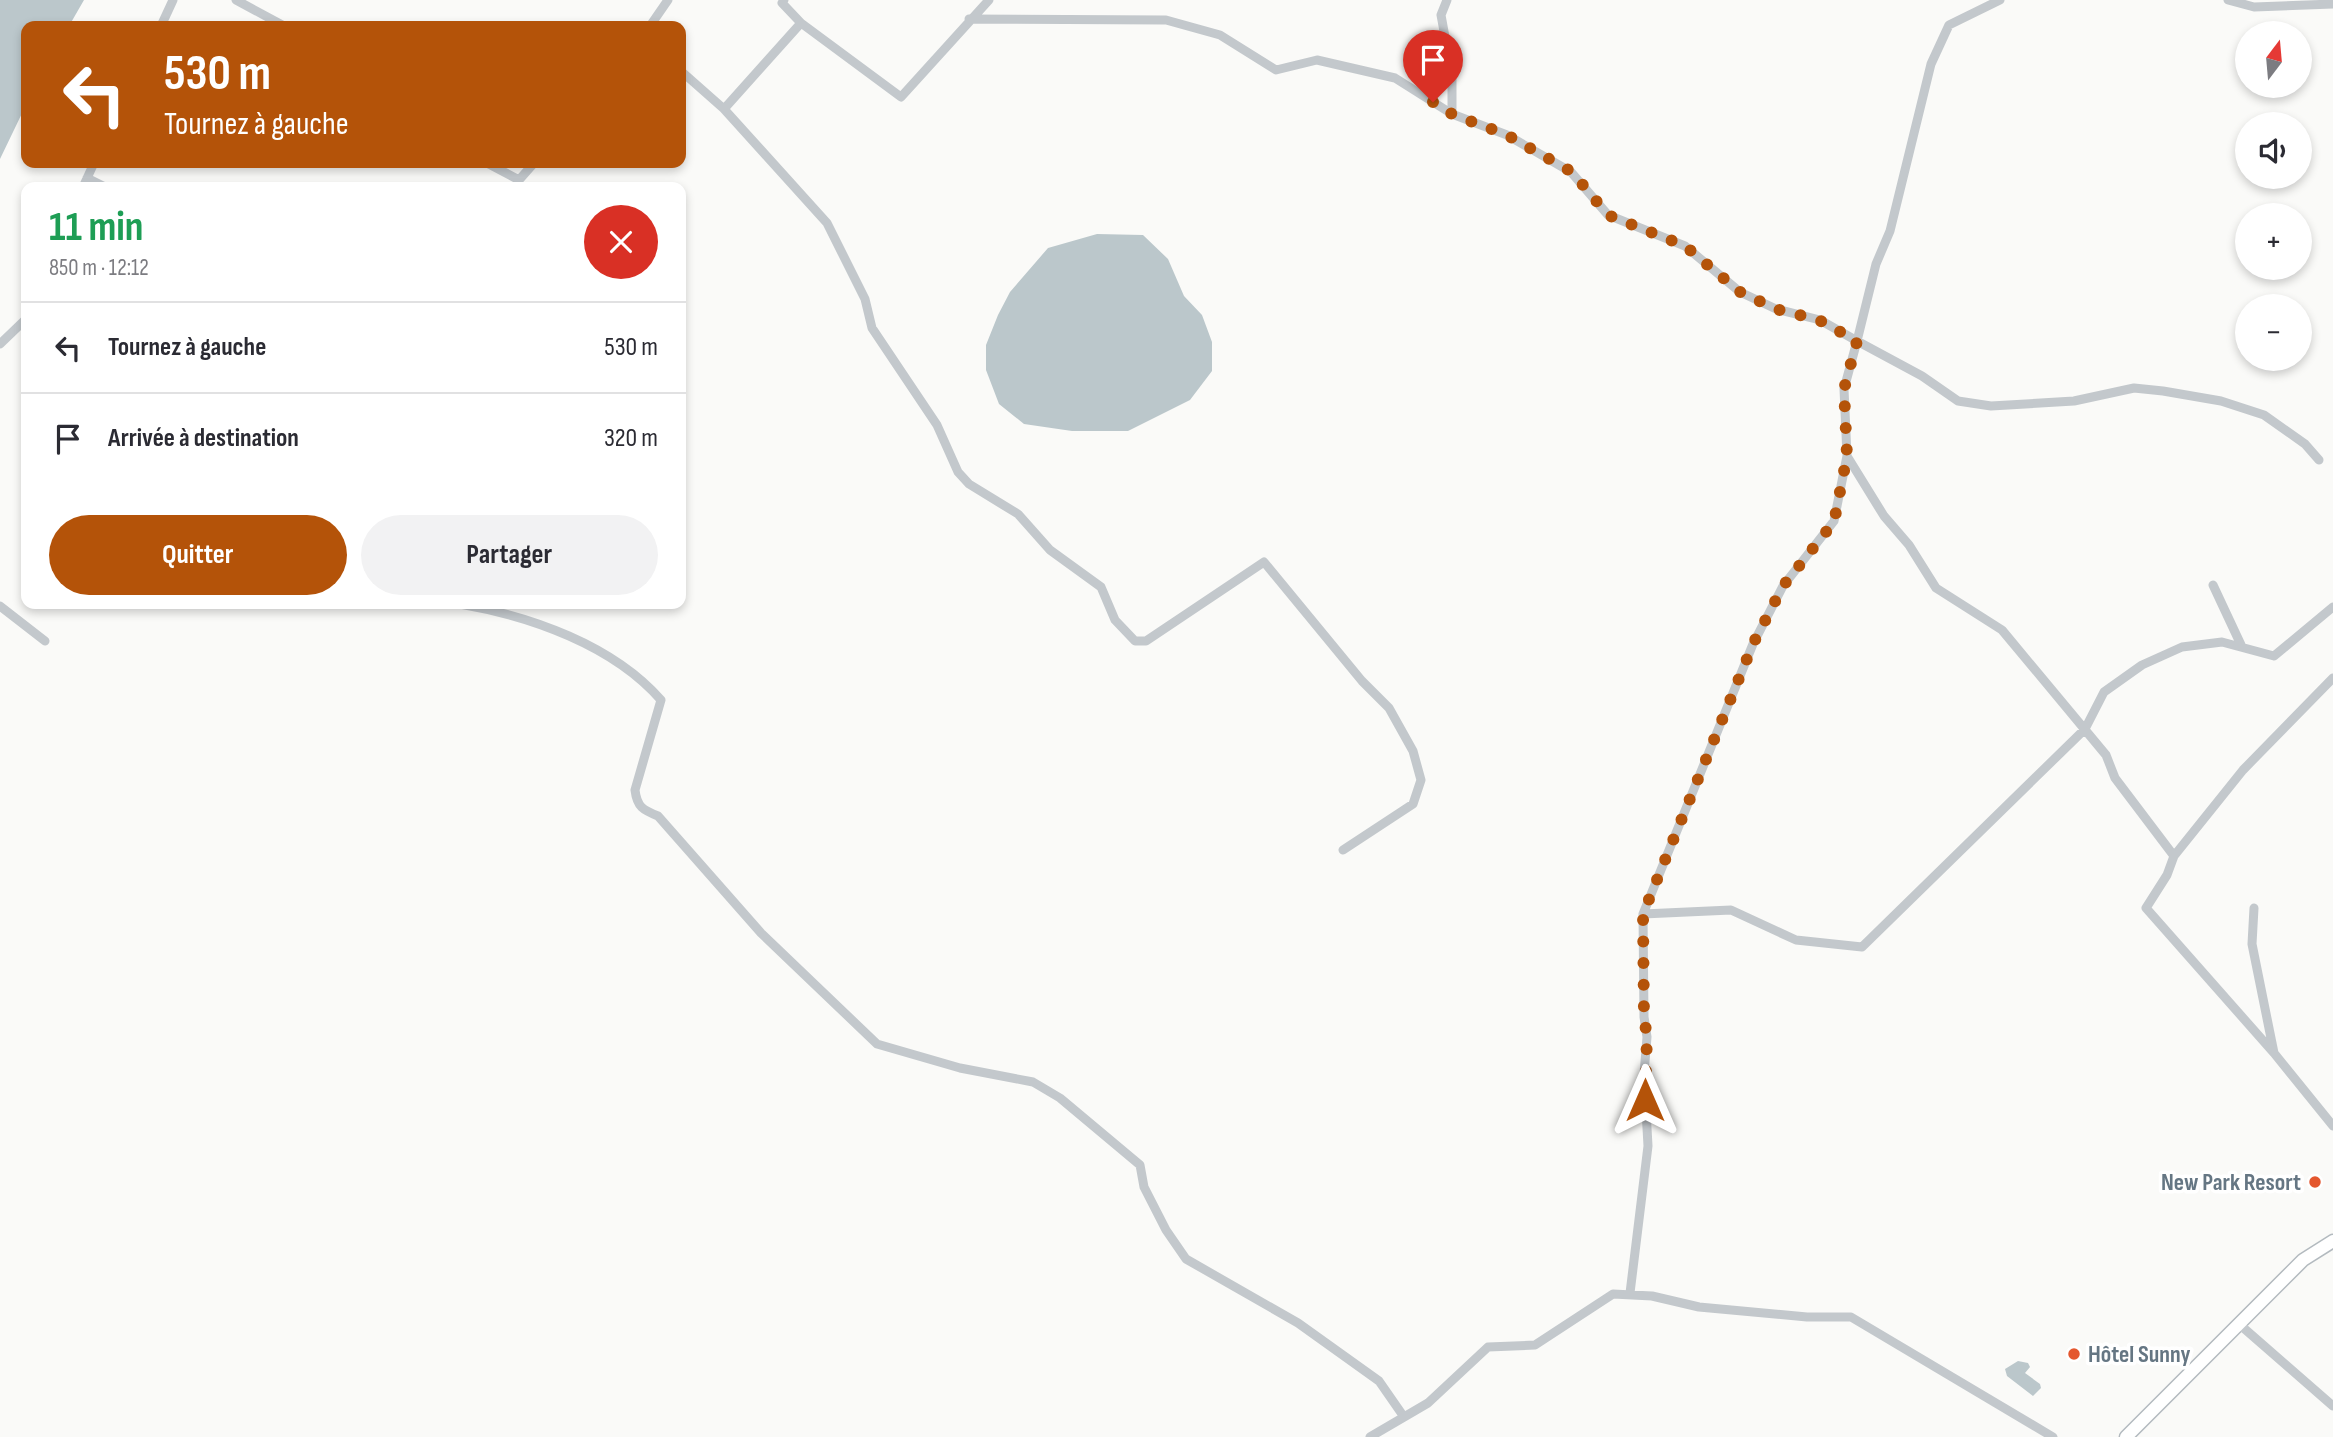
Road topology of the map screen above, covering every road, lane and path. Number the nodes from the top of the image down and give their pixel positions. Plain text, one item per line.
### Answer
1 (173, 0) edge
2 (236, 0) edge
3 (668, 0) edge
4 (784, 0) edge
5 (989, 0) edge
6 (1447, 0) edge
7 (2000, 0) edge
8 (2228, 0) edge
9 (2333, 4) edge
10 (969, 19) junction
11 (163, 21) edge
12 (275, 21) edge
13 (653, 21) edge
14 (801, 23) junction
15 (686, 75) edge
16 (724, 109) junction
17 (1452, 114) junction
18 (496, 168) edge
19 (530, 168) edge
20 (21, 331) edge
21 (1857, 341) junction
22 (0, 344) edge
23 (1847, 456) junction
24 (2319, 460) dead end
25 (2213, 585) dead end
26 (0, 606) edge
27 (2333, 607) edge
28 (483, 609) edge
29 (45, 641) dead end
30 (2242, 647) junction
31 (2333, 678) edge
32 (2085, 729) junction
33 (1343, 850) dead end
34 (2174, 856) junction
35 (2254, 908) dead end
36 (1643, 914) junction
37 (2274, 1053) junction
38 (2333, 1126) edge
39 (2333, 1241) edge
40 (1630, 1293) junction
41 (2239, 1324) junction
42 (2333, 1406) edge
43 (1404, 1417) junction
44 (1370, 1437) edge
45 (2053, 1437) edge
46 (2126, 1437) edge

1 - 11 street
2 - 12 street
3 - 13 street
4 - 14 street
5 - 10 street
6 - 17 street
7 - 21 street
8 - 9 street
10 - 14 street
10 - 17 street
14 - 16 street
15 - 16 street
16 - 33 street
17 - 21 street
18 - 19 street
20 - 22 street
21 - 23 street
21 - 24 street
23 - 32 street
23 - 36 street
25 - 30 street
26 - 29 street
27 - 30 street
28 - 43 street
30 - 32 street
31 - 34 street
32 - 34 street
32 - 36 street
34 - 37 street
35 - 37 street
36 - 40 street
37 - 38 street
39 - 41 main road
40 - 43 street
40 - 45 street
41 - 42 street
41 - 46 main road
43 - 44 street

